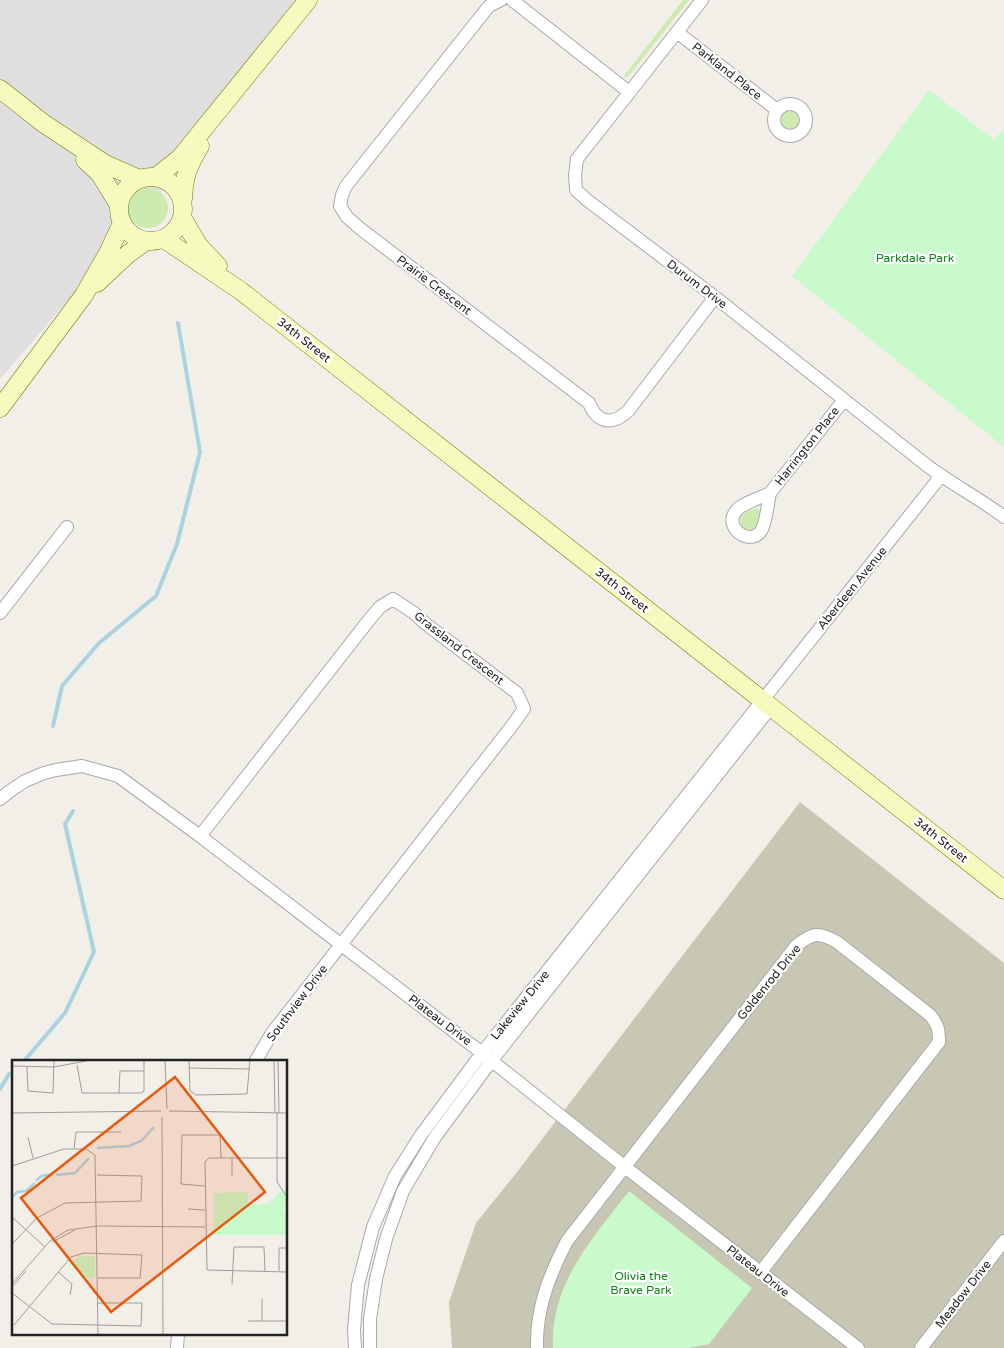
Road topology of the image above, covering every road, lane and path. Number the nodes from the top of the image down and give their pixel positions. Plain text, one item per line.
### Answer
1 (308, 0) edge
2 (501, 0) edge
3 (512, 0) edge
4 (702, 0) edge
5 (677, 32) junction
6 (0, 90) edge
7 (629, 92) junction
8 (230, 98) junction
9 (777, 110) dead end
10 (43, 123) junction
11 (147, 178) junction
12 (182, 199) junction
13 (119, 205) junction
14 (183, 219) junction
15 (122, 223) junction
16 (164, 239) junction
17 (146, 241) junction
18 (240, 291) junction
19 (84, 295) junction
20 (715, 297) junction
21 (844, 400) junction
22 (0, 408) edge
23 (941, 476) junction
24 (770, 493) dead end
25 (1004, 517) edge
26 (67, 527) dead end
27 (0, 613) edge
28 (767, 704) junction
29 (0, 799) edge
30 (200, 836) junction
31 (1004, 890) edge
32 (341, 945) junction
33 (487, 1056) junction
34 (256, 1060) edge
35 (625, 1167) junction
36 (1004, 1241) edge
37 (760, 1273) junction
38 (355, 1348) edge
39 (370, 1348) edge
40 (537, 1348) edge
41 (858, 1348) edge
42 (921, 1348) edge

1 - 8 street
2 - 20 street, Prairie Crescent
3 - 7 street
4 - 5 street, Durum Drive
5 - 7 street, Durum Drive
5 - 9 street, Parkland Place
6 - 10 street
7 - 20 street, Durum Drive
8 - 11 street
8 - 12 street
10 - 11 street
10 - 13 street
11 - 12 street
11 - 13 street
12 - 14 street
13 - 15 street
14 - 16 street
14 - 18 street, 34th Street
15 - 17 street
15 - 19 street
16 - 17 street
16 - 18 street, 34th Street
17 - 19 street
18 - 28 street, 34th Street
19 - 22 street
20 - 21 street, Durum Drive
21 - 23 street, Durum Drive
21 - 24 street, Harrington Place
23 - 25 street, Durum Drive
23 - 28 street, Aberdeen Avenue
26 - 27 street
28 - 31 street, 34th Street
28 - 33 street, Lakeview Drive
29 - 30 street, Plateau Drive
30 - 32 street, Plateau Drive
30 - 32 street, Grassland Crescent
32 - 33 street, Plateau Drive
32 - 34 street, Southview Drive
33 - 35 street, Plateau Drive
33 - 38 street, Lakeview Drive
33 - 39 street, Lakeview Drive
35 - 37 street, Plateau Drive
35 - 37 street, Goldenrod Drive
35 - 40 street, Goldenrod Drive
36 - 42 street, Meadow Drive
37 - 41 street, Plateau Drive

